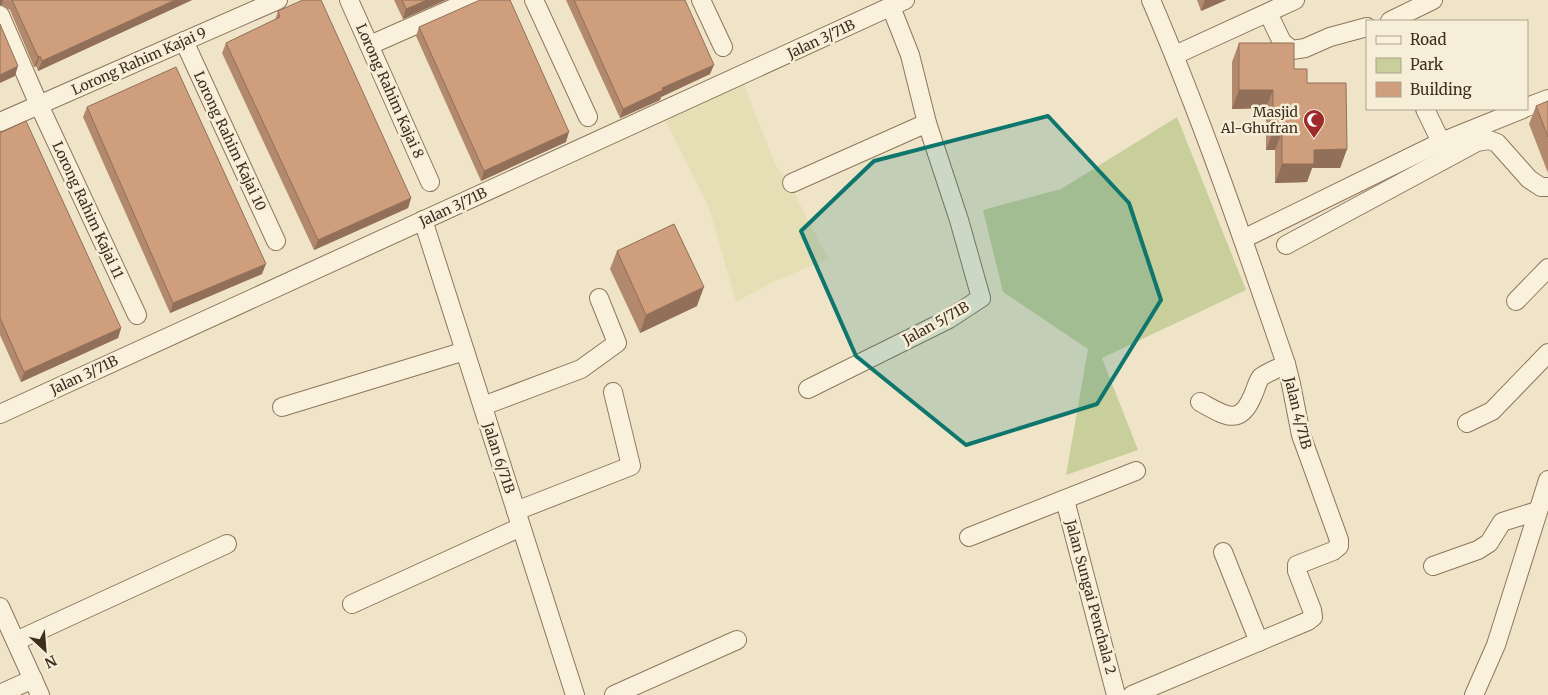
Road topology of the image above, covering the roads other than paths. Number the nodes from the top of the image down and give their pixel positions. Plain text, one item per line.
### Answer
1 (278, 0) edge
2 (349, 0) edge
3 (472, 0) edge
4 (534, 0) edge
5 (701, 0) edge
6 (1152, 0) edge
7 (1295, 0) edge
8 (1433, 0) edge
9 (898, 3) edge
10 (1268, 13) junction
11 (1392, 20) edge
12 (2, 22) edge
13 (1366, 28) edge
14 (184, 41) junction
15 (370, 45) junction
16 (723, 47) dead end
17 (1175, 55) junction
18 (1548, 99) edge
19 (39, 105) junction
20 (1528, 107) edge
21 (1425, 110) edge
22 (1521, 110) edge
23 (588, 117) dead end
24 (0, 122) edge
25 (927, 123) junction
26 (1441, 142) junction
27 (430, 182) dead end
28 (792, 183) dead end
29 (1548, 187) edge
30 (424, 220) junction
31 (1243, 239) junction
32 (276, 241) dead end
33 (1286, 245) dead end
34 (1548, 268) edge
35 (599, 298) dead end
36 (1516, 300) dead end
37 (137, 315) dead end
38 (465, 350) junction
39 (1548, 353) edge
40 (1286, 364) junction
41 (808, 389) dead end
42 (613, 392) dead end
43 (1200, 402) dead end
44 (483, 406) junction
45 (282, 407) dead end
46 (0, 414) edge
47 (1467, 423) dead end
48 (1136, 471) dead end
49 (1548, 480) edge
50 (1066, 500) junction
51 (1537, 511) junction
52 (519, 519) junction
53 (969, 537) dead end
54 (227, 544) dead end
55 (1223, 552) dead end
56 (1433, 566) dead end
57 (352, 604) dead end
58 (0, 607) edge
59 (737, 640) dead end
60 (16, 641) junction
61 (1259, 642) junction
62 (33, 679) junction
63 (0, 694) edge
64 (40, 695) edge
65 (575, 695) edge
66 (614, 695) edge
67 (1116, 695) edge
68 (1132, 695) edge
69 (1474, 695) edge

1 - 14 street, Lorong Rahim Kajai 9
2 - 15 street, Lorong Rahim Kajai 8
3 - 15 street
4 - 23 street
5 - 16 street
6 - 17 street, Jalan 4/71B
7 - 10 street
8 - 11 street
9 - 25 street, Jalan 5/71B
9 - 30 street, Jalan 3/71B
10 - 13 street
10 - 17 street
12 - 19 street, Lorong Rahim Kajai 11
14 - 19 street, Lorong Rahim Kajai 9
14 - 32 street, Lorong Rahim Kajai 10
15 - 27 street, Lorong Rahim Kajai 8
17 - 31 street, Jalan 4/71B
18 - 20 street
19 - 24 street, Lorong Rahim Kajai 9
19 - 37 street, Lorong Rahim Kajai 11
21 - 26 street
22 - 26 street
25 - 28 street
25 - 41 street, Jalan 5/71B
26 - 31 street
29 - 33 street
30 - 38 street, Jalan 6/71B
30 - 46 street, Jalan 3/71B
31 - 40 street, Jalan 4/71B
34 - 36 street
35 - 44 street
38 - 44 street, Jalan 6/71B
38 - 45 street
39 - 47 street
40 - 43 street
40 - 61 street, Jalan 4/71B
42 - 52 street
44 - 52 street, Jalan 6/71B
48 - 50 street
49 - 51 street
50 - 53 street
50 - 67 street, Jalan Sungai Penchala 2
51 - 56 street
51 - 69 street
52 - 57 street
52 - 65 street, Jalan 6/71B
54 - 60 street
55 - 61 street
58 - 60 street
59 - 66 street
60 - 62 street
61 - 68 street, Jalan 4/71B
62 - 63 street
62 - 64 street

